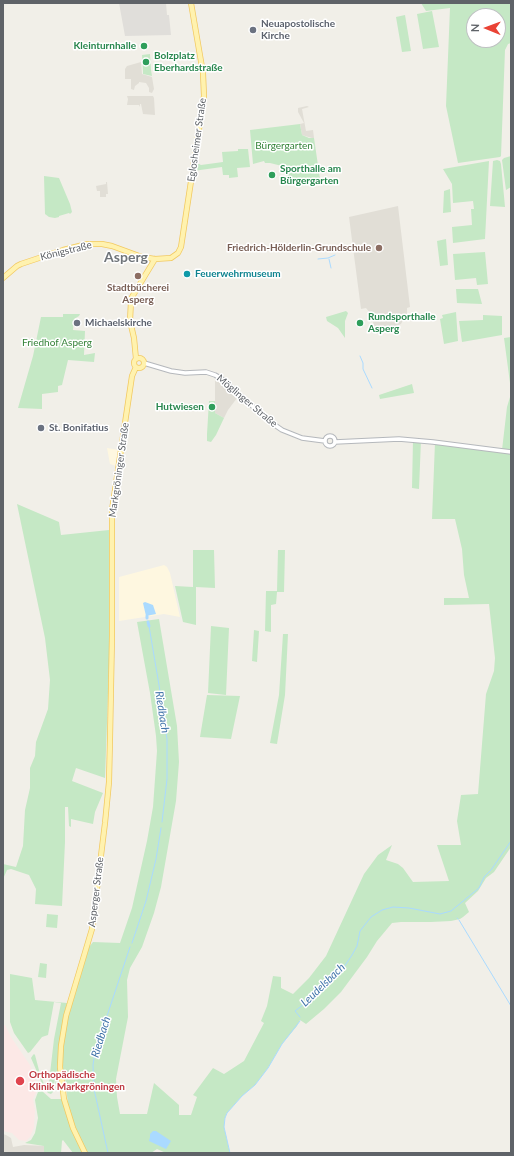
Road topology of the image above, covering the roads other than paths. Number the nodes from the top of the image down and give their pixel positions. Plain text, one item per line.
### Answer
1 (191, 3) edge
2 (178, 253) joint
3 (155, 259) junction
4 (3, 278) edge
5 (136, 359) junction
6 (144, 363) junction
7 (136, 367) junction
8 (325, 441) junction
9 (335, 442) junction
10 (511, 452) edge
11 (112, 623) joint
12 (85, 1153) edge

1 - 2 main road, Eglosheimer Straße
2 - 3 main road, Königstraße
3 - 4 main road, Königstraße
3 - 5 main road
5 - 6 main road
5 - 7 main road
6 - 7 main road
6 - 8 street, Möglinger Straße
7 - 11 main road, Markgröninger Straße
8 - 9 street
8 - 9 street
9 - 10 street
11 - 12 main road, Asperger Straße

